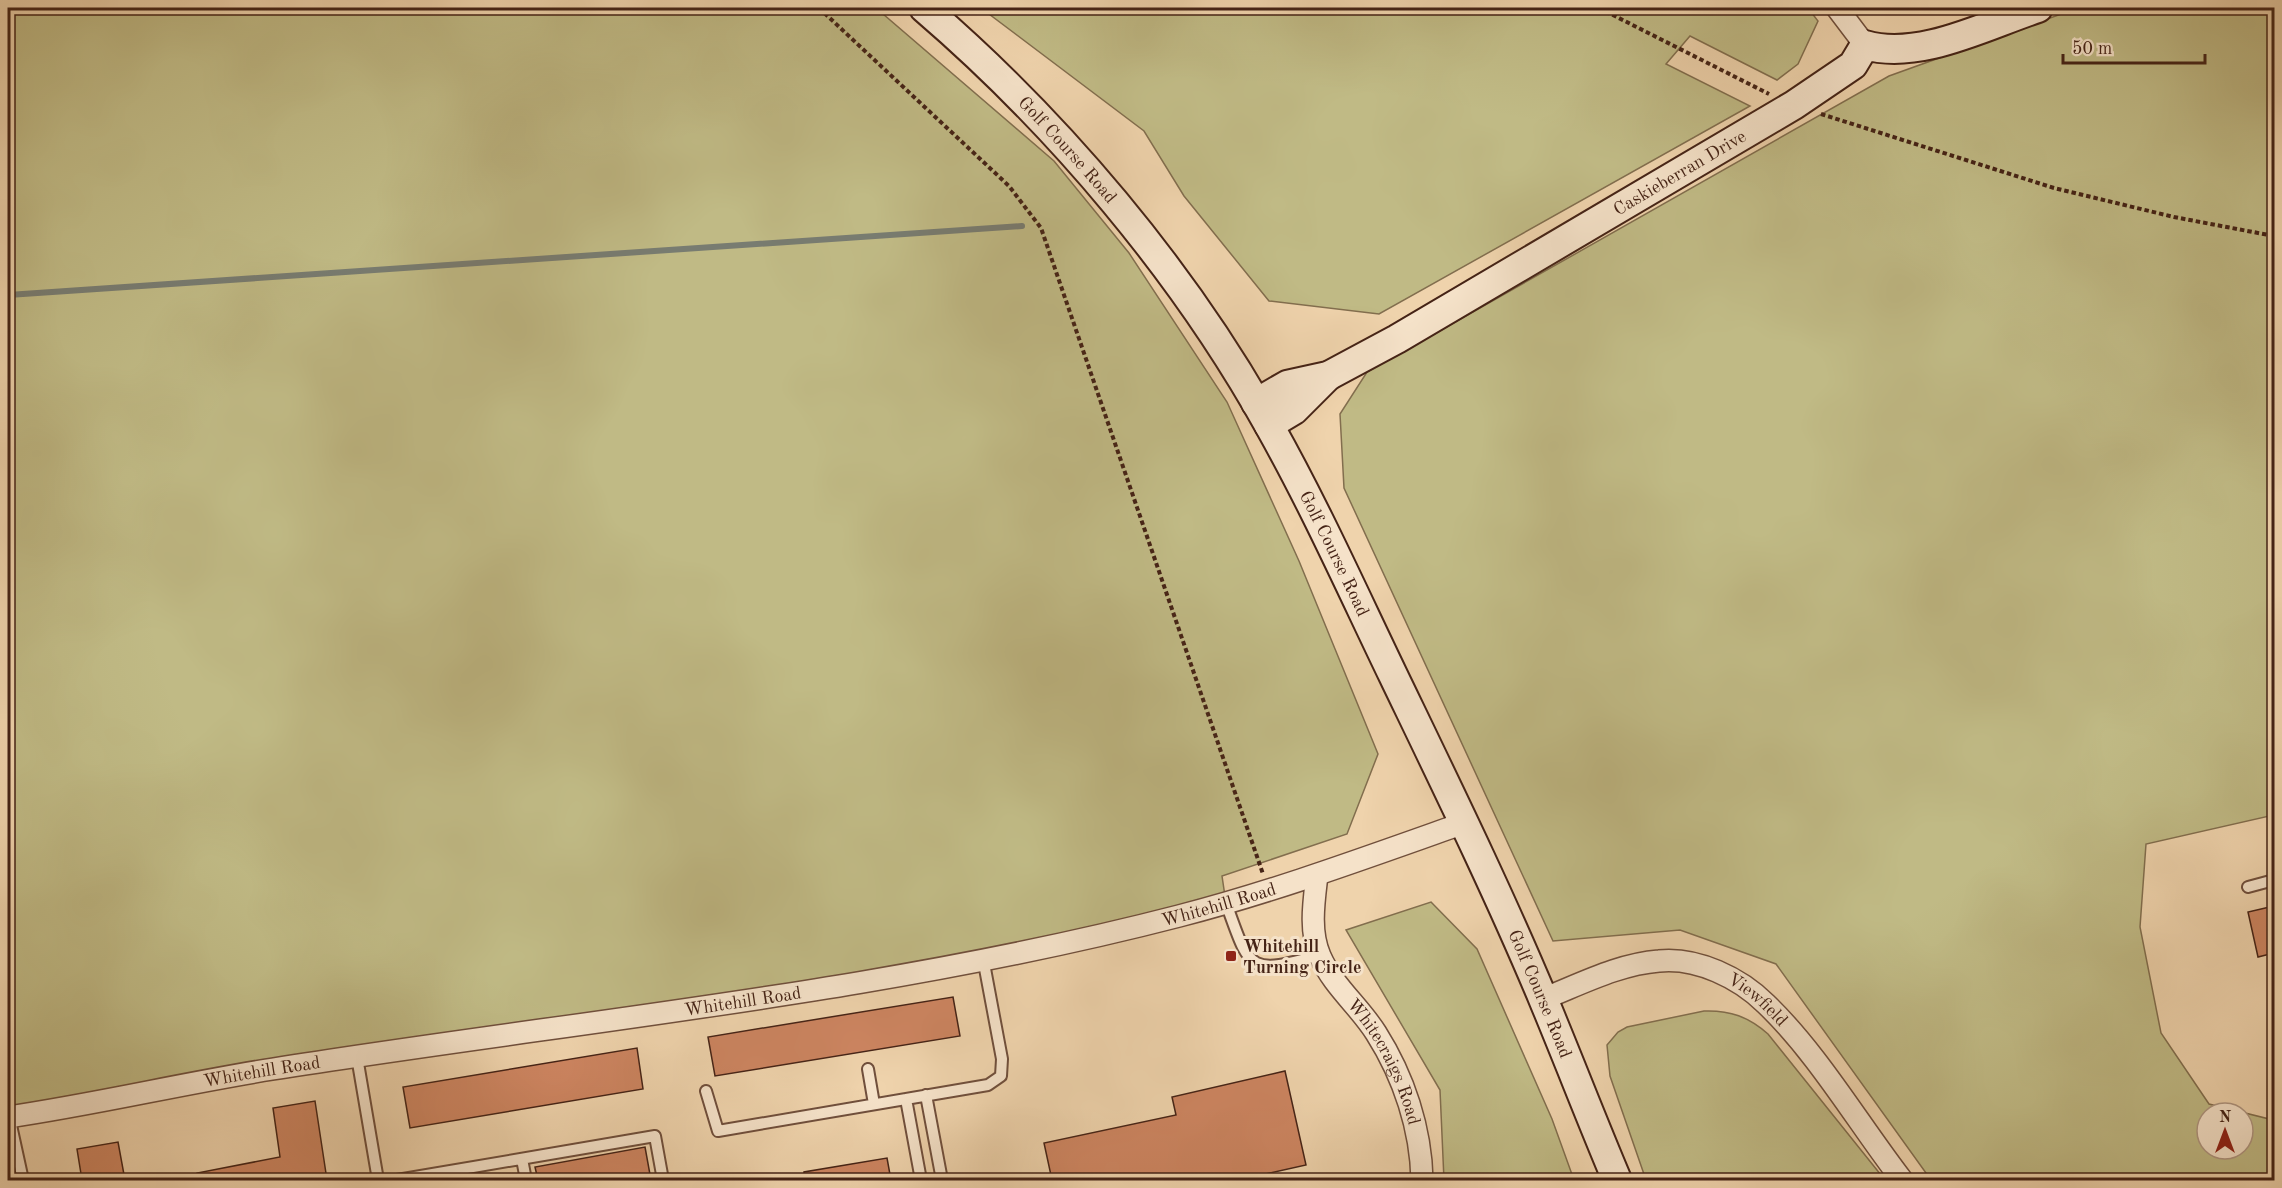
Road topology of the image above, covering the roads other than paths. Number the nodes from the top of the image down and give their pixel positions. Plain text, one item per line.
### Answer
1 (924, 8) edge
2 (1837, 8) edge
3 (2038, 8) edge
4 (1865, 45) junction
5 (1262, 414) junction
6 (1464, 823) junction
7 (1317, 874) junction
8 (2274, 880) edge
9 (2248, 887) dead end
10 (1226, 903) junction
11 (1319, 954) junction
12 (983, 958) junction
13 (1543, 999) junction
14 (357, 1058) junction
15 (868, 1069) dead end
16 (706, 1091) dead end
17 (926, 1095) junction
18 (906, 1099) junction
19 (874, 1104) junction
20 (8, 1117) edge
21 (1596, 1129) junction
22 (522, 1159) junction
23 (23, 1180) edge
24 (378, 1180) edge
25 (397, 1180) edge
26 (526, 1180) edge
27 (663, 1180) edge
28 (921, 1180) edge
29 (942, 1180) edge
30 (1422, 1180) edge
31 (1597, 1180) edge
32 (1617, 1180) edge
33 (1902, 1180) edge

1 - 5 street, Golf Course Road
2 - 4 street
3 - 4 street
4 - 5 street, Caskieberran Drive
5 - 6 street, Golf Course Road
6 - 7 street, Whitehill Road
6 - 13 street, Golf Course Road
7 - 10 street, Whitehill Road
7 - 11 street, Whitecraigs Road
8 - 9 lane
10 - 11 lane
10 - 12 street, Whitehill Road
11 - 30 street, Whitecraigs Road
12 - 14 street, Whitehill Road
12 - 17 lane
13 - 21 street, Golf Course Road
13 - 33 street, Viewfield
14 - 20 street, Whitehill Road
14 - 24 lane
15 - 19 lane
16 - 19 lane
17 - 18 lane
17 - 29 lane
18 - 19 lane
18 - 28 lane
20 - 23 lane
21 - 31 street
21 - 32 street, Golf Course Road
22 - 25 lane
22 - 26 lane
22 - 27 lane

